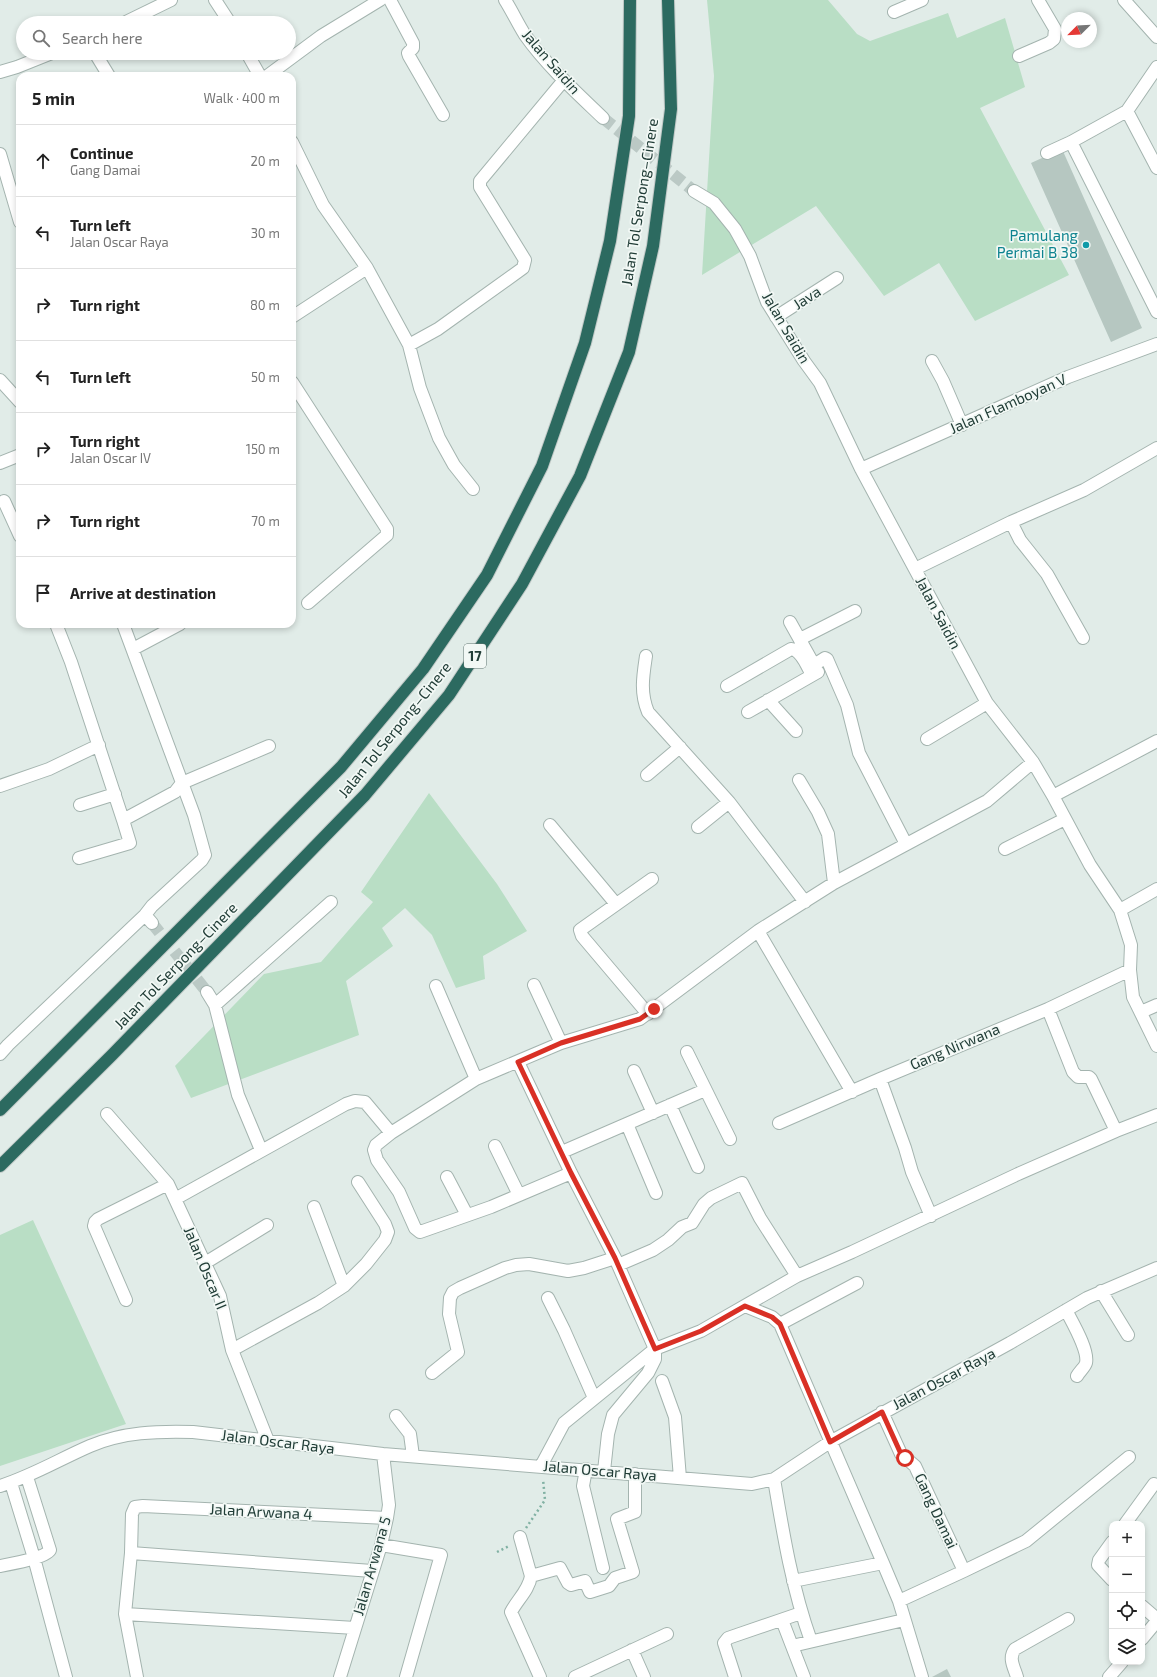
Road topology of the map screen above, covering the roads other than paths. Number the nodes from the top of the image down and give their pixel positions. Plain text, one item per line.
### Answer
1 (172, 0) edge
2 (215, 0) edge
3 (380, 0) edge
4 (390, 0) edge
5 (505, 0) edge
6 (630, 0) edge
7 (668, 0) edge
8 (922, 0) edge
9 (1038, 0) edge
10 (1124, 0) edge
11 (894, 12) dead end
12 (139, 16) edge
13 (225, 16) edge
14 (1157, 37) edge
15 (296, 55) edge
16 (1019, 56) dead end
17 (36, 60) edge
18 (99, 60) edge
19 (252, 60) edge
20 (289, 60) edge
21 (1157, 67) edge
22 (0, 72) edge
23 (107, 72) edge
24 (258, 72) edge
25 (272, 72) edge
26 (564, 80) junction
27 (1127, 111) junction
28 (443, 115) dead end
29 (603, 118) tunnel mouth
30 (1071, 142) junction
31 (296, 150) edge
32 (1047, 153) dead end
33 (0, 154) edge
34 (1157, 168) edge
35 (694, 191) tunnel mouth
36 (16, 208) edge
37 (367, 268) junction
38 (837, 278) dead end
39 (1157, 312) edge
40 (296, 314) edge
41 (776, 317) junction
42 (1157, 344) edge
43 (409, 345) junction
44 (932, 361) dead end
45 (0, 380) edge
46 (296, 388) edge
47 (16, 398) edge
48 (962, 425) junction
49 (1157, 448) edge
50 (16, 457) edge
51 (0, 463) edge
52 (861, 469) junction
53 (473, 489) dead end
54 (4, 500) dead end
55 (1011, 522) junction
56 (16, 527) edge
57 (915, 569) junction
58 (308, 603) dead end
59 (855, 611) dead end
60 (790, 622) dead end
61 (58, 628) edge
62 (125, 628) edge
63 (172, 628) edge
64 (1083, 638) dead end
65 (800, 639) junction
66 (133, 649) junction
67 (646, 656) dead end
68 (831, 670) junction
69 (812, 675) junction
70 (727, 686) dead end
71 (768, 700) junction
72 (987, 704) junction
73 (748, 712) dead end
74 (796, 731) dead end
75 (927, 739) dead end
76 (1157, 741) edge
77 (99, 745) junction
78 (269, 746) dead end
79 (680, 747) junction
80 (1033, 762) junction
81 (648, 775) dead end
82 (798, 780) dead end
83 (182, 783) junction
84 (0, 786) edge
85 (115, 794) junction
86 (1053, 796) junction
87 (729, 802) junction
88 (80, 805) dead end
89 (1065, 819) junction
90 (124, 820) junction
91 (550, 825) dead end
92 (698, 827) dead end
93 (906, 844) junction
94 (1005, 849) dead end
95 (79, 858) dead end
96 (652, 879) dead end
97 (834, 883) junction
98 (1157, 889) edge
99 (331, 902) dead end
100 (805, 902) junction
101 (616, 904) junction
102 (1120, 910) junction
103 (758, 931) junction
104 (1130, 970) junction
105 (534, 985) dead end
106 (436, 986) dead end
107 (207, 992) tunnel mouth
108 (215, 1005) junction
109 (1157, 1005) edge
110 (1048, 1008) junction
111 (1141, 1012) junction
112 (648, 1014) junction
113 (561, 1043) junction
114 (1157, 1046) edge
115 (687, 1052) dead end
116 (0, 1054) edge
117 (518, 1062) junction
118 (634, 1072) dead end
119 (880, 1078) junction
120 (476, 1079) junction
121 (705, 1090) junction
122 (852, 1092) junction
123 (670, 1105) junction
124 (0, 1110) edge
125 (653, 1113) junction
126 (107, 1114) dead end
127 (1157, 1115) edge
128 (779, 1123) dead end
129 (627, 1124) junction
130 (1116, 1131) junction
131 (391, 1133) junction
132 (730, 1139) dead end
133 (495, 1146) dead end
134 (261, 1150) junction
135 (562, 1152) junction
136 (0, 1166) edge
137 (698, 1167) dead end
138 (571, 1173) junction
139 (447, 1177) dead end
140 (358, 1182) dead end
141 (168, 1184) junction
142 (656, 1193) dead end
143 (519, 1194) junction
144 (175, 1199) junction
145 (314, 1208) dead end
146 (467, 1215) junction
147 (931, 1216) junction
148 (267, 1226) dead end
149 (205, 1262) junction
150 (616, 1262) junction
151 (1157, 1268) edge
152 (797, 1276) junction
153 (857, 1283) dead end
154 (344, 1286) junction
155 (1101, 1291) junction
156 (548, 1298) dead end
157 (126, 1300) dead end
158 (745, 1306) junction
159 (1066, 1310) junction
160 (780, 1324) junction
161 (1128, 1335) dead end
162 (655, 1349) junction
163 (232, 1350) junction
164 (432, 1372) dead end
165 (1077, 1376) dead end
166 (662, 1381) dead end
167 (594, 1398) junction
168 (882, 1412) junction
169 (396, 1416) dead end
170 (268, 1441) junction
171 (830, 1442) junction
172 (383, 1454) junction
173 (413, 1456) junction
174 (1129, 1457) dead end
175 (541, 1466) junction
176 (586, 1470) junction
177 (604, 1471) junction
178 (635, 1474) junction
179 (27, 1477) junction
180 (680, 1478) junction
181 (774, 1478) junction
182 (6, 1484) edge
183 (1154, 1484) dead end
184 (387, 1518) junction
185 (1127, 1521) edge
186 (520, 1537) road end
187 (381, 1545) junction
188 (1109, 1546) edge
189 (131, 1553) junction
190 (34, 1558) junction
191 (883, 1562) junction
192 (0, 1566) edge
193 (603, 1568) dead end
194 (964, 1571) junction
195 (372, 1572) junction
196 (531, 1576) junction
197 (1109, 1577) edge
198 (793, 1582) junction
199 (899, 1601) junction
200 (1145, 1609) edge
201 (801, 1613) junction
202 (125, 1614) junction
203 (1068, 1619) dead end
204 (782, 1620) junction
205 (904, 1620) junction
206 (1157, 1620) edge
207 (355, 1628) junction
208 (667, 1634) dead end
209 (1145, 1635) edge
210 (811, 1641) junction
211 (792, 1646) junction
212 (632, 1650) junction
213 (1119, 1665) edge
214 (66, 1677) edge
215 (137, 1677) edge
216 (340, 1677) edge
217 (406, 1677) edge
218 (540, 1677) edge
219 (575, 1677) edge
220 (644, 1677) edge
221 (735, 1677) edge
222 (804, 1677) edge
223 (922, 1677) edge
224 (1017, 1677) edge
225 (1109, 1677) edge

1 - 12 street
2 - 13 street
3 - 15 street
4 - 28 street
5 - 26 street, Jalan Saidin
6 - 124 highway, Jalan Tol Serpong–Cinere / 17
7 - 136 highway, Jalan Tol Serpong–Cinere / 17
8 - 11 street
9 - 16 street
10 - 14 street
17 - 22 street
18 - 23 street
19 - 24 street
20 - 25 street
21 - 27 street
26 - 29 street, Jalan Saidin
26 - 43 street
27 - 30 street
27 - 34 street
30 - 32 street
30 - 39 street
31 - 37 street
33 - 36 street
35 - 41 street, Jalan Saidin
37 - 40 street
37 - 43 street
38 - 41 street, Java
41 - 52 street, Jalan Saidin
42 - 48 street, Jalan Flamboyan V
43 - 53 street
44 - 48 street
45 - 47 street
46 - 58 street
48 - 52 street, Jalan Flamboyan V
49 - 55 street
50 - 51 street
52 - 57 street, Jalan Saidin
54 - 56 street
55 - 57 street
55 - 64 street
57 - 72 street, Jalan Saidin
59 - 65 street
60 - 65 street
61 - 77 street
62 - 66 street
63 - 66 street
65 - 68 street
66 - 83 street
67 - 79 street
68 - 69 street
68 - 93 street
69 - 70 street
69 - 71 street
71 - 73 street
71 - 74 street
72 - 75 street
72 - 80 street, Jalan Saidin
76 - 86 street
77 - 84 street
77 - 85 street
78 - 83 street
79 - 81 street
79 - 87 street
80 - 86 street, Jalan Saidin
80 - 93 street
82 - 97 street
83 - 90 street
83 - 116 street
85 - 88 street
85 - 90 street
86 - 89 street, Jalan Saidin
87 - 92 street
87 - 100 street
89 - 94 street
89 - 102 street, Jalan Saidin
90 - 95 street
91 - 101 street
93 - 97 street
96 - 101 street
97 - 100 street
98 - 102 street
99 - 108 street
100 - 103 street
101 - 112 street
102 - 104 street, Jalan Saidin
103 - 112 street
103 - 122 street
104 - 110 street, Gang Nirwana
104 - 111 street, Jalan Saidin
105 - 113 street
106 - 120 street
107 - 108 street
108 - 134 street
109 - 111 street
110 - 119 street, Gang Nirwana
110 - 130 street
111 - 114 street, Jalan Saidin
112 - 113 street
113 - 117 street
115 - 121 street
117 - 120 street
117 - 135 street
118 - 125 street
119 - 122 street, Gang Nirwana
119 - 147 street
120 - 131 street
121 - 123 street
121 - 132 street
122 - 128 street, Gang Nirwana
123 - 125 street
123 - 137 street
125 - 129 street
126 - 141 street, Jalan Oscar II
127 - 130 street
129 - 135 street
129 - 142 street
130 - 147 street
131 - 134 street
131 - 146 street
133 - 143 street
134 - 144 street
135 - 138 street
138 - 143 street
138 - 150 street
139 - 146 street
140 - 154 street
141 - 144 street, Jalan Oscar II
141 - 157 street
143 - 146 street
144 - 149 street, Jalan Oscar II
145 - 154 street
147 - 152 street
148 - 149 street
149 - 163 street, Jalan Oscar II
150 - 152 street
150 - 162 street
150 - 164 street
151 - 155 street, Jalan Oscar Raya
152 - 158 street
153 - 160 street
154 - 163 street
155 - 159 street, Jalan Oscar Raya
155 - 161 street
156 - 167 street
158 - 160 street
158 - 162 street
159 - 165 street
159 - 168 street, Jalan Oscar Raya
160 - 171 street
162 - 167 street
162 - 177 street
163 - 170 street, Jalan Oscar II
166 - 180 street
167 - 175 street
168 - 171 street, Jalan Oscar Raya
168 - 194 street, Gang Damai
169 - 173 street
170 - 172 street, Jalan Oscar Raya
170 - 179 street, Jalan Oscar Raya
171 - 181 street, Jalan Oscar Raya
171 - 191 street
172 - 173 street, Jalan Oscar Raya
172 - 184 street, Jalan Arwana 5
173 - 175 street, Jalan Oscar Raya
174 - 194 street
175 - 176 street, Jalan Oscar Raya
176 - 177 street, Jalan Oscar Raya
176 - 193 street
177 - 178 street, Jalan Oscar Raya
178 - 180 street, Jalan Oscar Raya
178 - 196 street
179 - 182 street, Jalan Oscar Raya
179 - 190 street
180 - 181 street, Jalan Oscar Raya
181 - 198 street
182 - 190 street
183 - 185 street
184 - 187 street, Jalan Arwana 5
184 - 189 street, Jalan Arwana 4
186 - 196 street
187 - 195 street, Jalan Arwana 5
187 - 217 street
188 - 197 street
189 - 195 street
189 - 202 street
190 - 192 street
190 - 214 street
191 - 198 street
191 - 199 street
194 - 199 street
195 - 207 street, Jalan Arwana 5
196 - 218 street
198 - 201 street
199 - 205 street
200 - 206 street
201 - 204 street
201 - 210 street
202 - 207 street
202 - 215 street
203 - 224 street
204 - 211 street
204 - 221 street
205 - 210 street
205 - 223 street
206 - 209 street
207 - 216 street, Jalan Arwana 5
208 - 212 street
210 - 211 street
211 - 222 street
212 - 219 street
212 - 220 street
213 - 225 street

